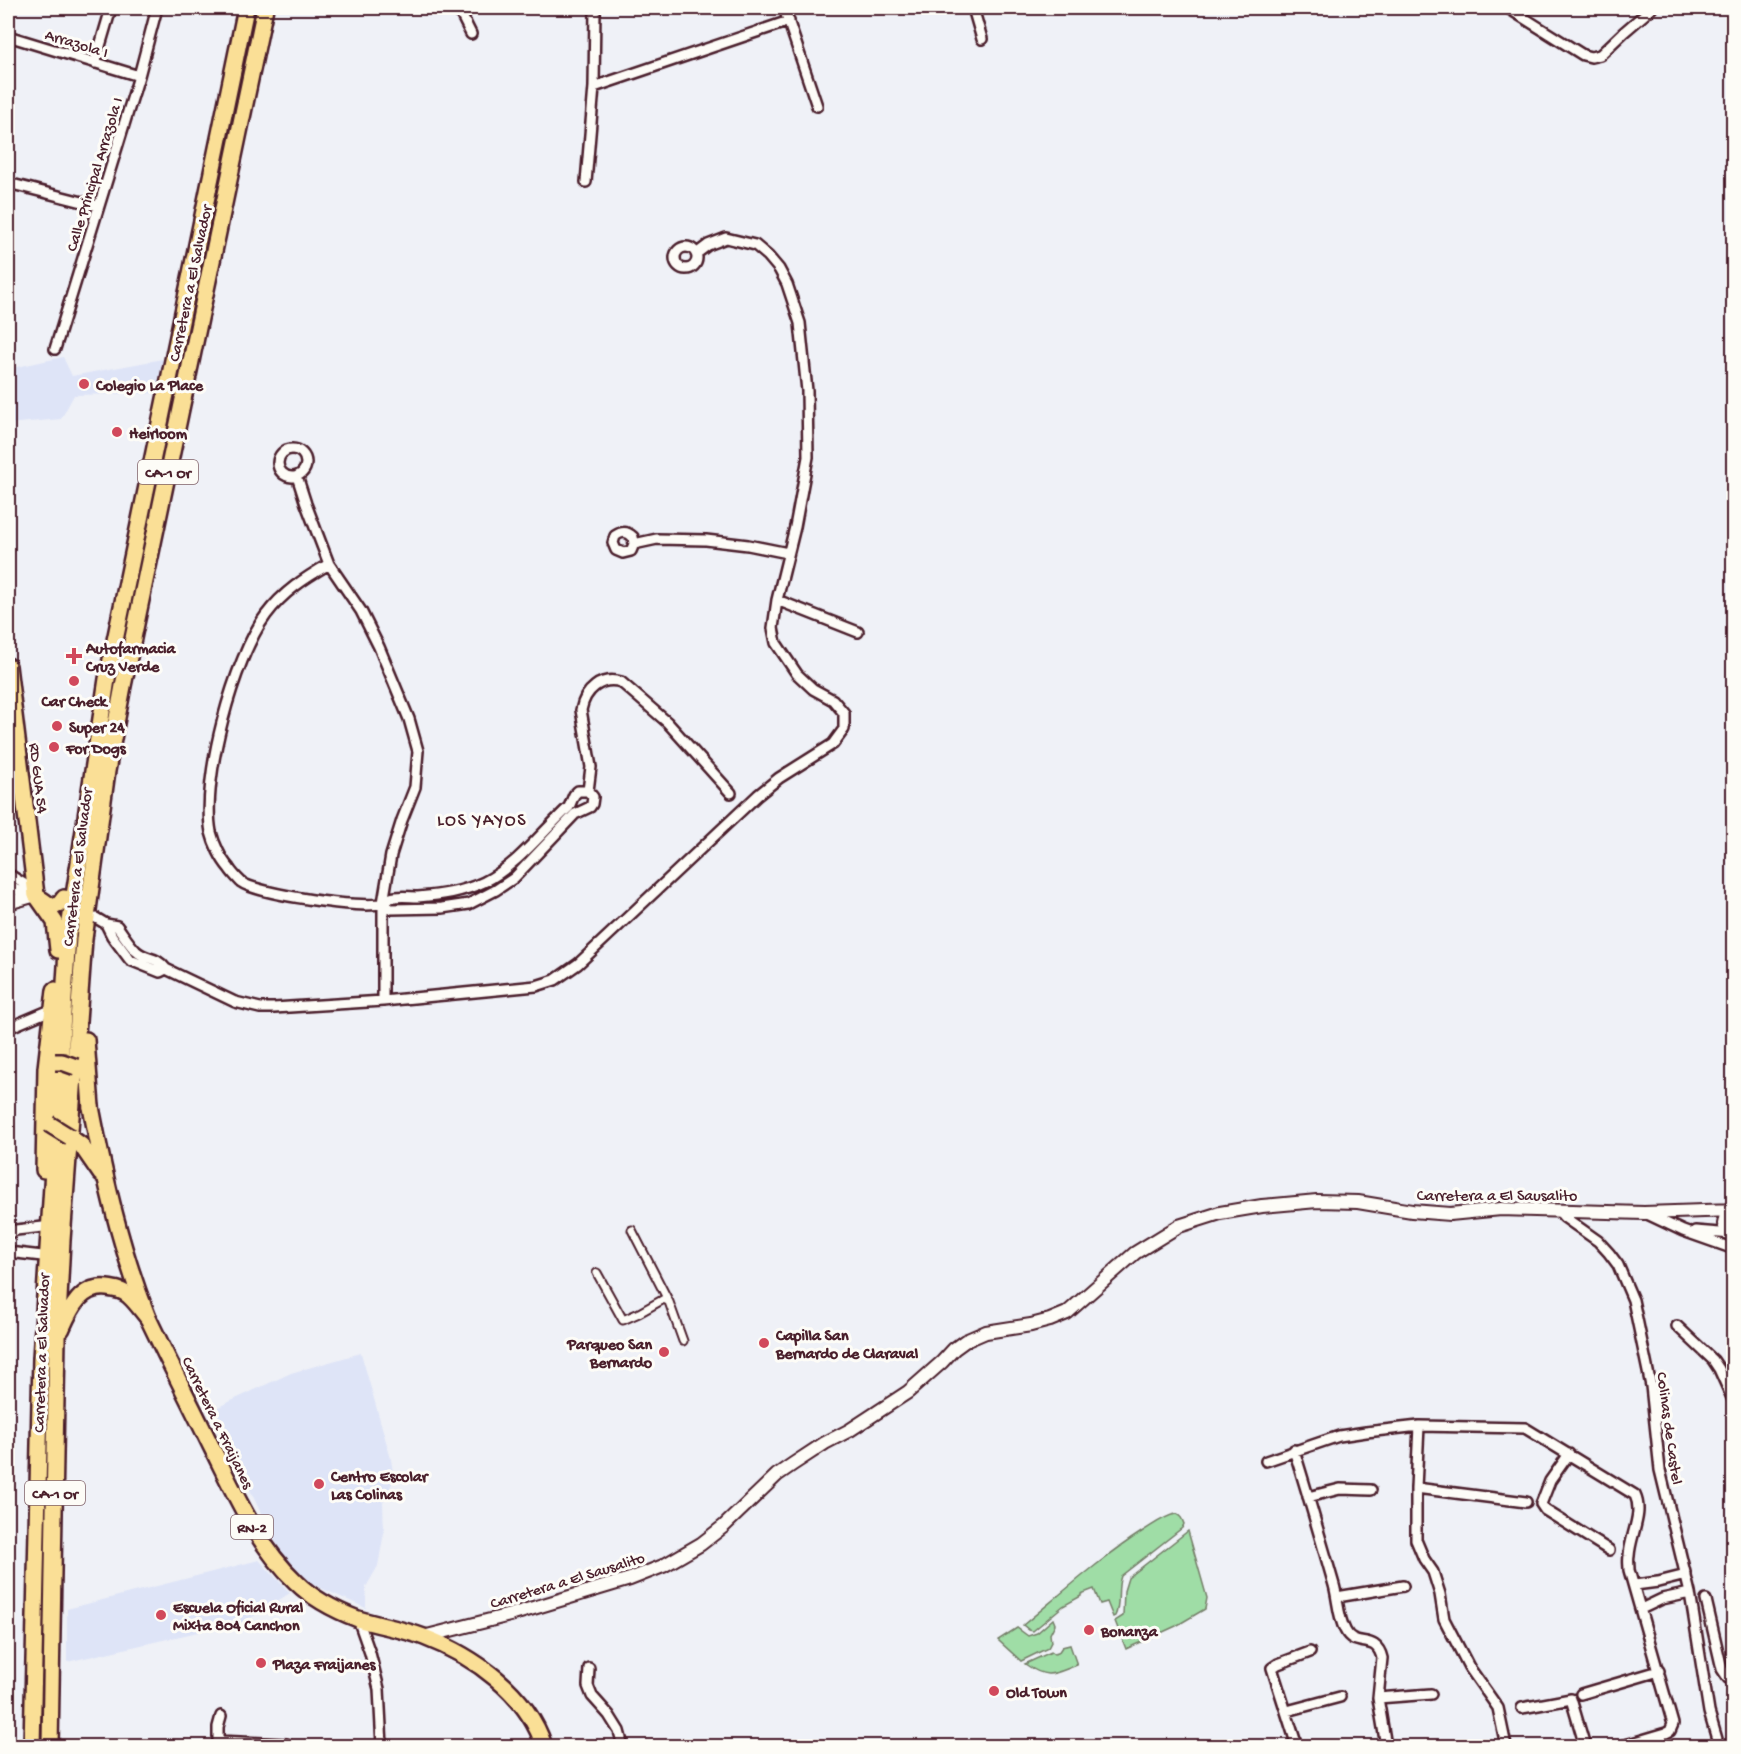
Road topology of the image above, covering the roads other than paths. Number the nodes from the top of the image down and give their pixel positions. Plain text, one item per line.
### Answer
1 (157, 8) edge
2 (246, 8) edge
3 (265, 8) edge
4 (458, 8) edge
5 (595, 8) edge
6 (784, 8) edge
7 (973, 8) edge
8 (1508, 8) edge
9 (1652, 8) edge
10 (110, 12) dead end
11 (789, 21) junction
12 (471, 34) dead end
13 (8, 36) edge
14 (982, 39) dead end
15 (95, 63) junction
16 (139, 76) junction
17 (594, 87) junction
18 (817, 106) dead end
19 (586, 182) dead end
20 (8, 183) edge
21 (98, 206) junction
22 (696, 254) dead end
23 (55, 349) dead end
24 (297, 476) dead end
25 (634, 544) dead end
26 (788, 553) junction
27 (329, 564) junction
28 (777, 600) junction
29 (858, 632) dead end
30 (8, 666) edge
31 (99, 725) junction
32 (106, 771) junction
33 (588, 791) junction
34 (731, 794) dead end
35 (8, 874) edge
36 (8, 886) edge
37 (36, 895) junction
38 (64, 898) junction
39 (8, 903) edge
40 (383, 903) junction
41 (101, 921) junction
42 (58, 950) junction
43 (383, 1001) junction
44 (53, 1009) junction
45 (8, 1028) edge
46 (86, 1040) junction
47 (51, 1065) junction
48 (79, 1071) junction
49 (91, 1107) junction
50 (46, 1122) junction
51 (72, 1138) junction
52 (105, 1179) junction
53 (1558, 1210) junction
54 (1730, 1210) edge
55 (1644, 1213) junction
56 (43, 1227) junction
57 (632, 1230) dead end
58 (1683, 1231) junction
59 (1731, 1233) edge
60 (8, 1234) edge
61 (1734, 1249) edge
62 (8, 1252) edge
63 (42, 1256) junction
64 (597, 1273) dead end
65 (669, 1302) junction
66 (148, 1318) junction
67 (1677, 1326) dead end
68 (57, 1338) junction
69 (683, 1341) dead end
70 (40, 1358) junction
71 (1734, 1402) edge
72 (1419, 1426) junction
73 (1294, 1450) junction
74 (1569, 1454) junction
75 (1266, 1461) dead end
76 (1416, 1488) junction
77 (1371, 1490) dead end
78 (1308, 1497) junction
79 (1526, 1502) dead end
80 (1609, 1550) dead end
81 (1686, 1575) junction
82 (1635, 1585) junction
83 (1403, 1586) dead end
84 (1690, 1593) junction
85 (1337, 1597) junction
86 (1706, 1600) dead end
87 (1641, 1609) junction
88 (358, 1619) junction
89 (423, 1637) junction
90 (1310, 1652) dead end
91 (589, 1668) dead end
92 (1659, 1671) junction
93 (1734, 1680) edge
94 (1431, 1694) dead end
95 (1581, 1694) dead end
96 (1340, 1697) dead end
97 (1378, 1698) junction
98 (1522, 1708) dead end
99 (1287, 1711) junction
100 (221, 1716) dead end
101 (218, 1744) edge
102 (286, 1744) dead end
103 (32, 1746) edge
104 (50, 1746) edge
105 (382, 1746) edge
106 (544, 1746) edge
107 (623, 1746) edge
108 (1297, 1746) edge
109 (1386, 1746) edge
110 (1506, 1746) edge
111 (1585, 1746) edge
112 (1622, 1746) edge
113 (1719, 1746) edge

1 - 16 street, Calle Principal Arrazola I
2 - 31 main road, Carretera a El Salvador / CA-1 Or
3 - 32 main road, Carretera a El Salvador / CA-1 Or
4 - 12 street
5 - 17 street
6 - 11 street
7 - 14 street
8 - 9 street
10 - 15 street
11 - 17 street
11 - 18 street
13 - 15 street, Arrazola I
15 - 16 street, Arrazola I
16 - 21 street, Calle Principal Arrazola I
17 - 19 street
20 - 21 street
21 - 23 street, Calle Principal Arrazola I
22 - 26 street
24 - 27 street
25 - 26 street
26 - 28 street
27 - 40 street
27 - 40 street
28 - 29 street
28 - 43 street
30 - 37 main road, RD GUA 54
31 - 38 main road
31 - 70 main road, Carretera a El Salvador / CA-1 Or
32 - 41 main road
32 - 68 main road, Carretera a El Salvador / CA-1 Or
33 - 34 street
33 - 40 street
33 - 40 street
35 - 37 street
36 - 37 street
37 - 38 main road
37 - 39 street
37 - 42 main road
38 - 42 main road
40 - 43 street
41 - 43 street
41 - 46 main road
42 - 44 main road
44 - 45 street
44 - 47 main road
46 - 48 main road
46 - 49 main road
47 - 48 main road, bridge
47 - 50 main road
48 - 49 main road
48 - 51 main road
49 - 52 main road, Carretera a Fraijanes / RN-2
50 - 51 main road, Carretera a Fraijanes, bridge
50 - 56 main road
51 - 52 main road, Carretera a Fraijanes / RN-2
51 - 68 main road
52 - 66 main road, Carretera a Fraijanes / RN-2
53 - 55 street, Carretera a El Sausalito
53 - 81 street, Colinas de Castel
53 - 89 street, Carretera a El Sausalito
54 - 55 street
54 - 59 street
55 - 58 street, Carretera a El Sausalito
56 - 60 street
56 - 63 main road
57 - 65 street
58 - 59 street
58 - 61 street, Carretera a El Sausalito
62 - 63 street
63 - 70 main road
64 - 65 street
65 - 69 street
66 - 68 main road
66 - 88 main road, Carretera a Fraijanes / RN-2
67 - 71 street
68 - 104 main road, Carretera a El Salvador / CA-1 Or
70 - 103 main road, Carretera a El Salvador / CA-1 Or
72 - 73 street
72 - 74 street
72 - 76 street
73 - 75 street
73 - 78 street
74 - 80 street
74 - 82 street
76 - 79 street
76 - 110 street
77 - 78 street
78 - 85 street
81 - 82 street
81 - 84 street, Colinas de Castel
82 - 87 street
83 - 85 street
84 - 87 street
84 - 113 street, Colinas de Castel
85 - 97 street
86 - 93 street
87 - 92 street
88 - 89 main road, Carretera a Fraijanes / RN-2
88 - 105 street
89 - 106 main road, Carretera a Fraijanes / RN-2
90 - 99 street
91 - 107 street
92 - 95 street
92 - 112 street
94 - 97 street
96 - 99 street
97 - 109 street
98 - 111 street
99 - 108 street
100 - 101 street
101 - 102 street

